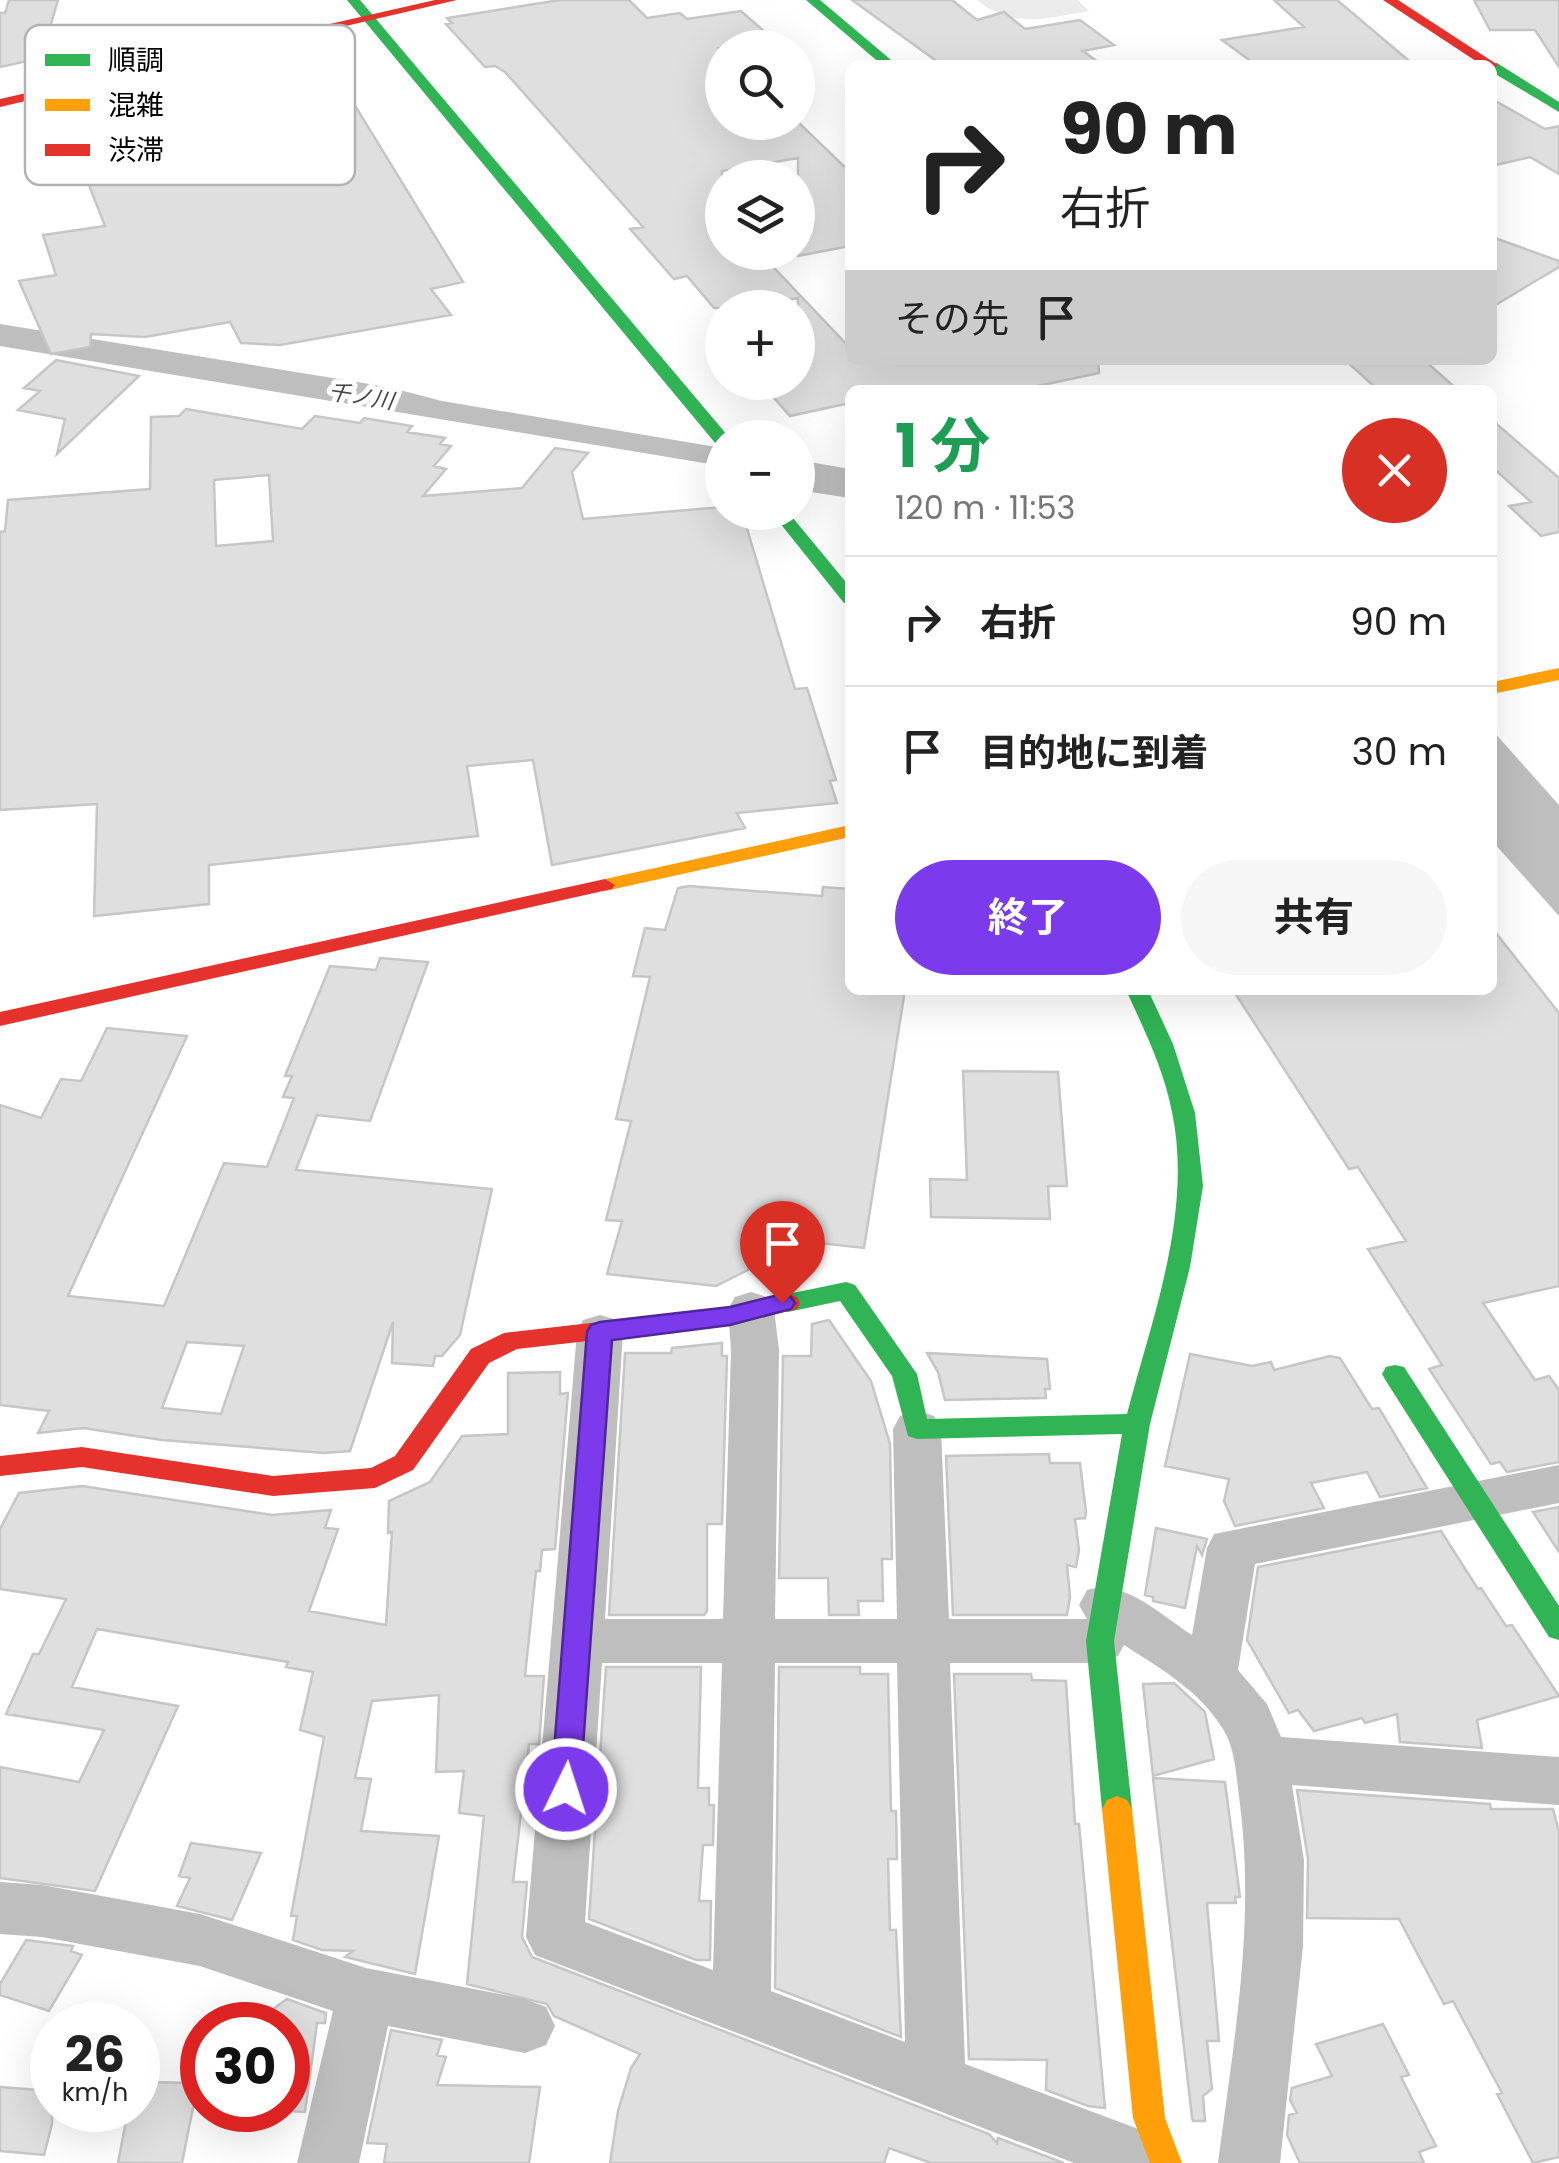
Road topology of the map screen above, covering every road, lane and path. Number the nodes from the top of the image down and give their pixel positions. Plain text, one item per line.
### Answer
1 (353, 0) edge
2 (450, 0) edge
3 (812, 0) edge
4 (1389, 0) edge
5 (368, 19) junction
6 (342, 25) edge
7 (884, 60) edge
8 (1483, 60) edge
9 (1497, 69) edge
10 (25, 97) edge
11 (0, 103) edge
12 (1559, 108) edge
13 (706, 420) edge
14 (794, 530) edge
15 (845, 592) edge
16 (1559, 674) edge
17 (1498, 687) edge
18 (845, 832) edge
19 (1140, 995) edge
20 (0, 1019) edge
21 (751, 1309) junction
22 (600, 1332) junction
23 (1395, 1374) dead end
24 (1137, 1424) junction
25 (917, 1428) junction
26 (0, 1466) edge
27 (1559, 1484) edge
28 (1476, 1500) junction
29 (1102, 1623) junction
30 (1559, 1628) edge
31 (577, 1641) junction
32 (751, 1642) junction
33 (924, 1642) junction
34 (1211, 1674) junction
35 (1261, 1759) junction
36 (1559, 1780) edge
37 (0, 1908) edge
38 (366, 1995) junction
39 (741, 2008) junction
40 (525, 2026) dead end
41 (936, 2082) junction
42 (328, 2163) edge
43 (1151, 2163) edge
44 (1166, 2163) edge
45 (1249, 2163) edge

1 - 5 main road
2 - 5 main road
3 - 7 main road
4 - 8 main road
5 - 6 main road
5 - 13 main road
9 - 12 main road
10 - 11 main road
14 - 15 main road
16 - 17 main road
18 - 20 main road
19 - 24 main road
21 - 22 main road
21 - 25 main road
21 - 32 street
22 - 26 main road
22 - 31 street
23 - 28 main road
24 - 25 main road
24 - 29 main road
25 - 33 street
27 - 28 street
28 - 30 main road
28 - 34 street
29 - 33 street
29 - 34 street
29 - 44 main road
31 - 32 street
31 - 39 street
32 - 33 street
32 - 39 street
33 - 41 street
34 - 35 street
35 - 36 street
35 - 45 street
37 - 38 street
38 - 40 street
38 - 42 street
39 - 41 street
41 - 43 street

